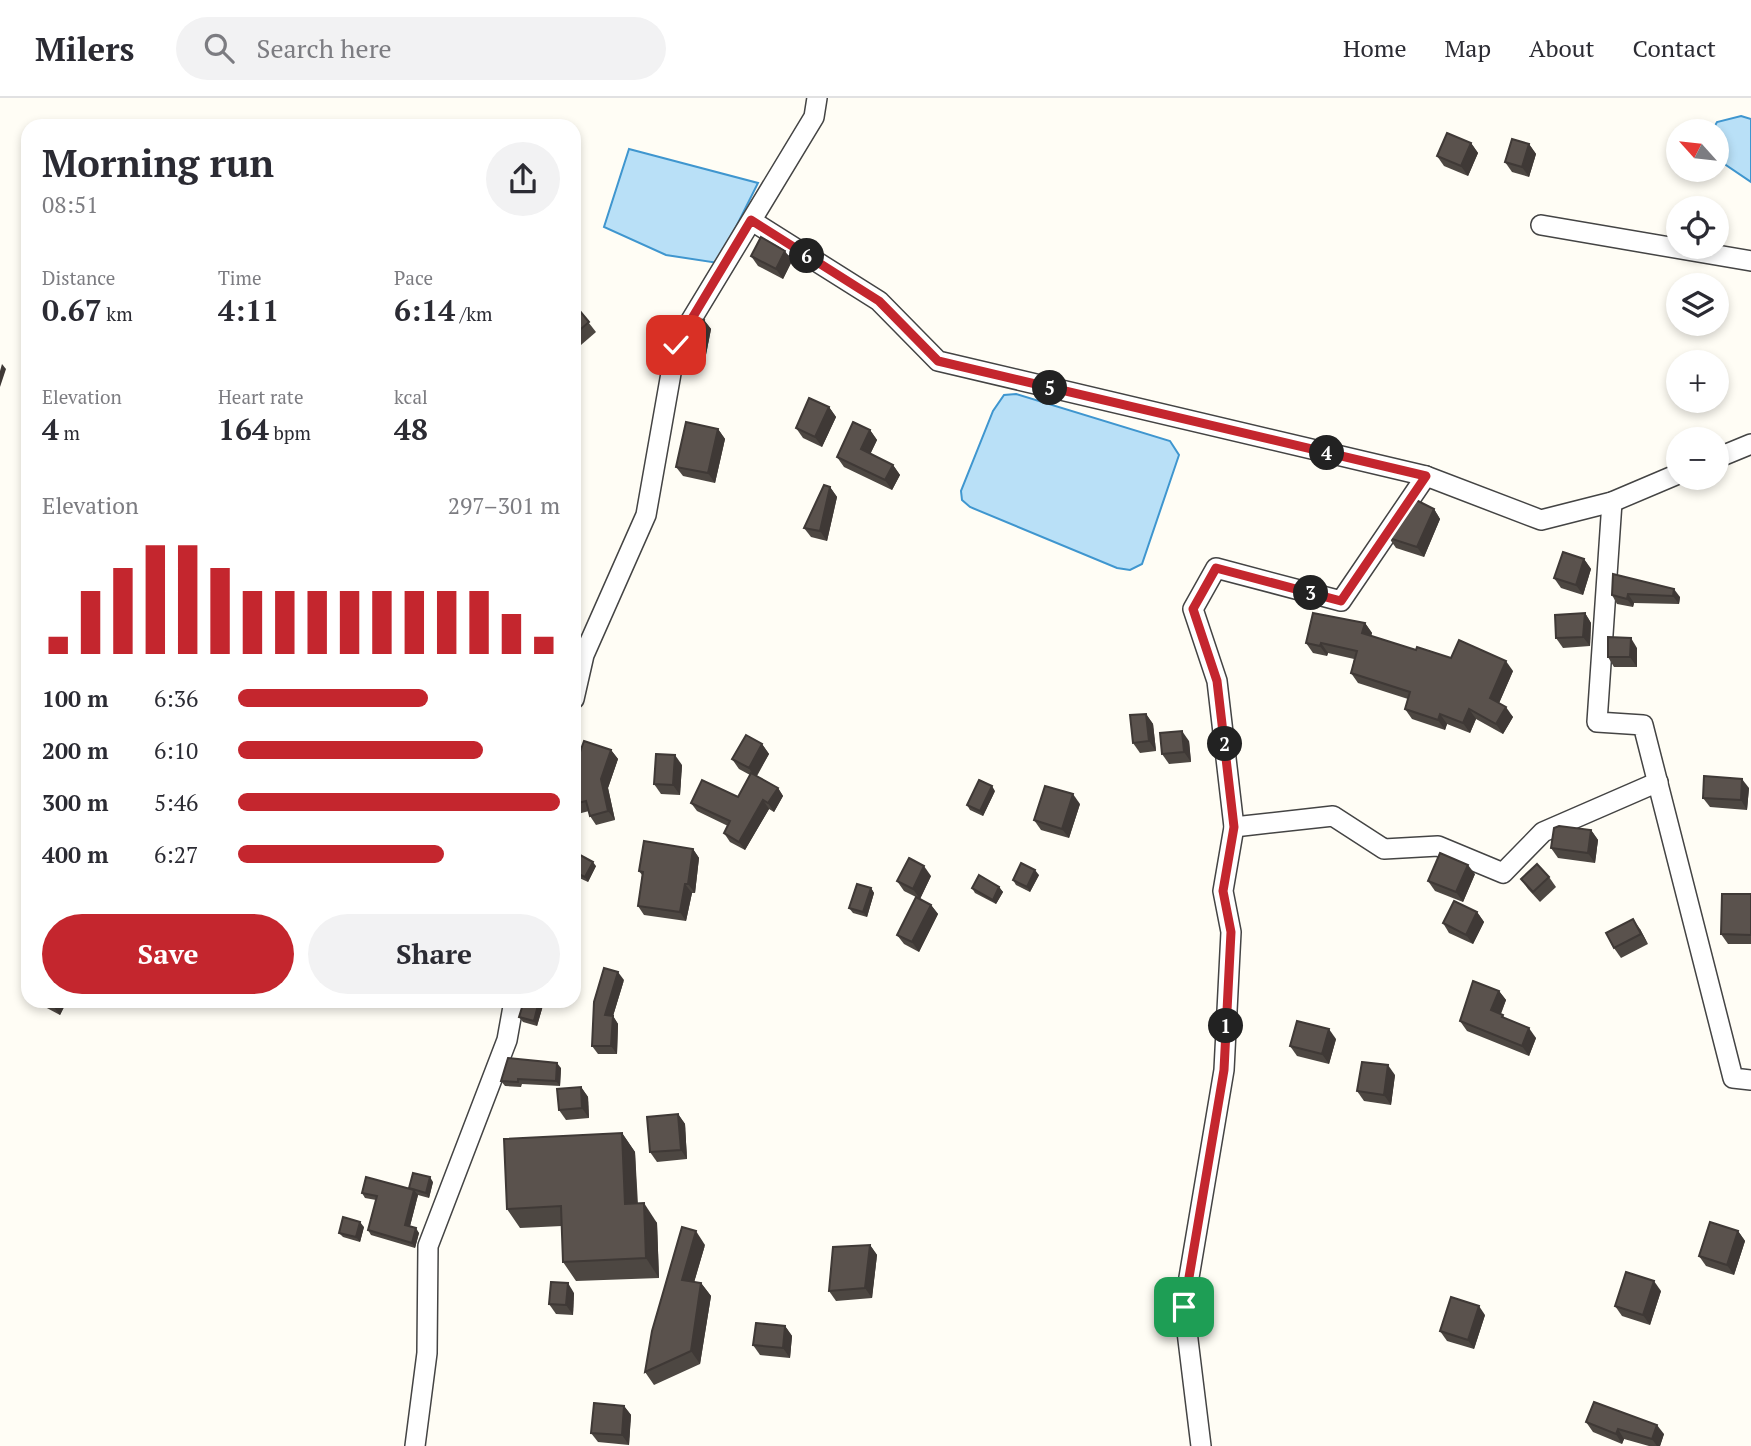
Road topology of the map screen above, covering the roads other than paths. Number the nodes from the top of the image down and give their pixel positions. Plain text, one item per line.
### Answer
1 (817, 98) edge
2 (751, 220) junction
3 (1541, 225) dead end
4 (1751, 261) edge
5 (1751, 444) edge
6 (1729, 453) edge
7 (1426, 476) junction
8 (1666, 479) edge
9 (1612, 502) junction
10 (581, 650) edge
11 (1658, 782) junction
12 (1234, 827) junction
13 (513, 1008) edge
14 (1751, 1080) edge
15 (415, 1446) edge
16 (1200, 1446) edge

1 - 2 street
2 - 7 street
2 - 10 street
3 - 4 street
5 - 6 street
7 - 9 street
7 - 12 street
8 - 9 street
9 - 11 street
11 - 12 street
11 - 14 street
12 - 16 street
13 - 15 street

